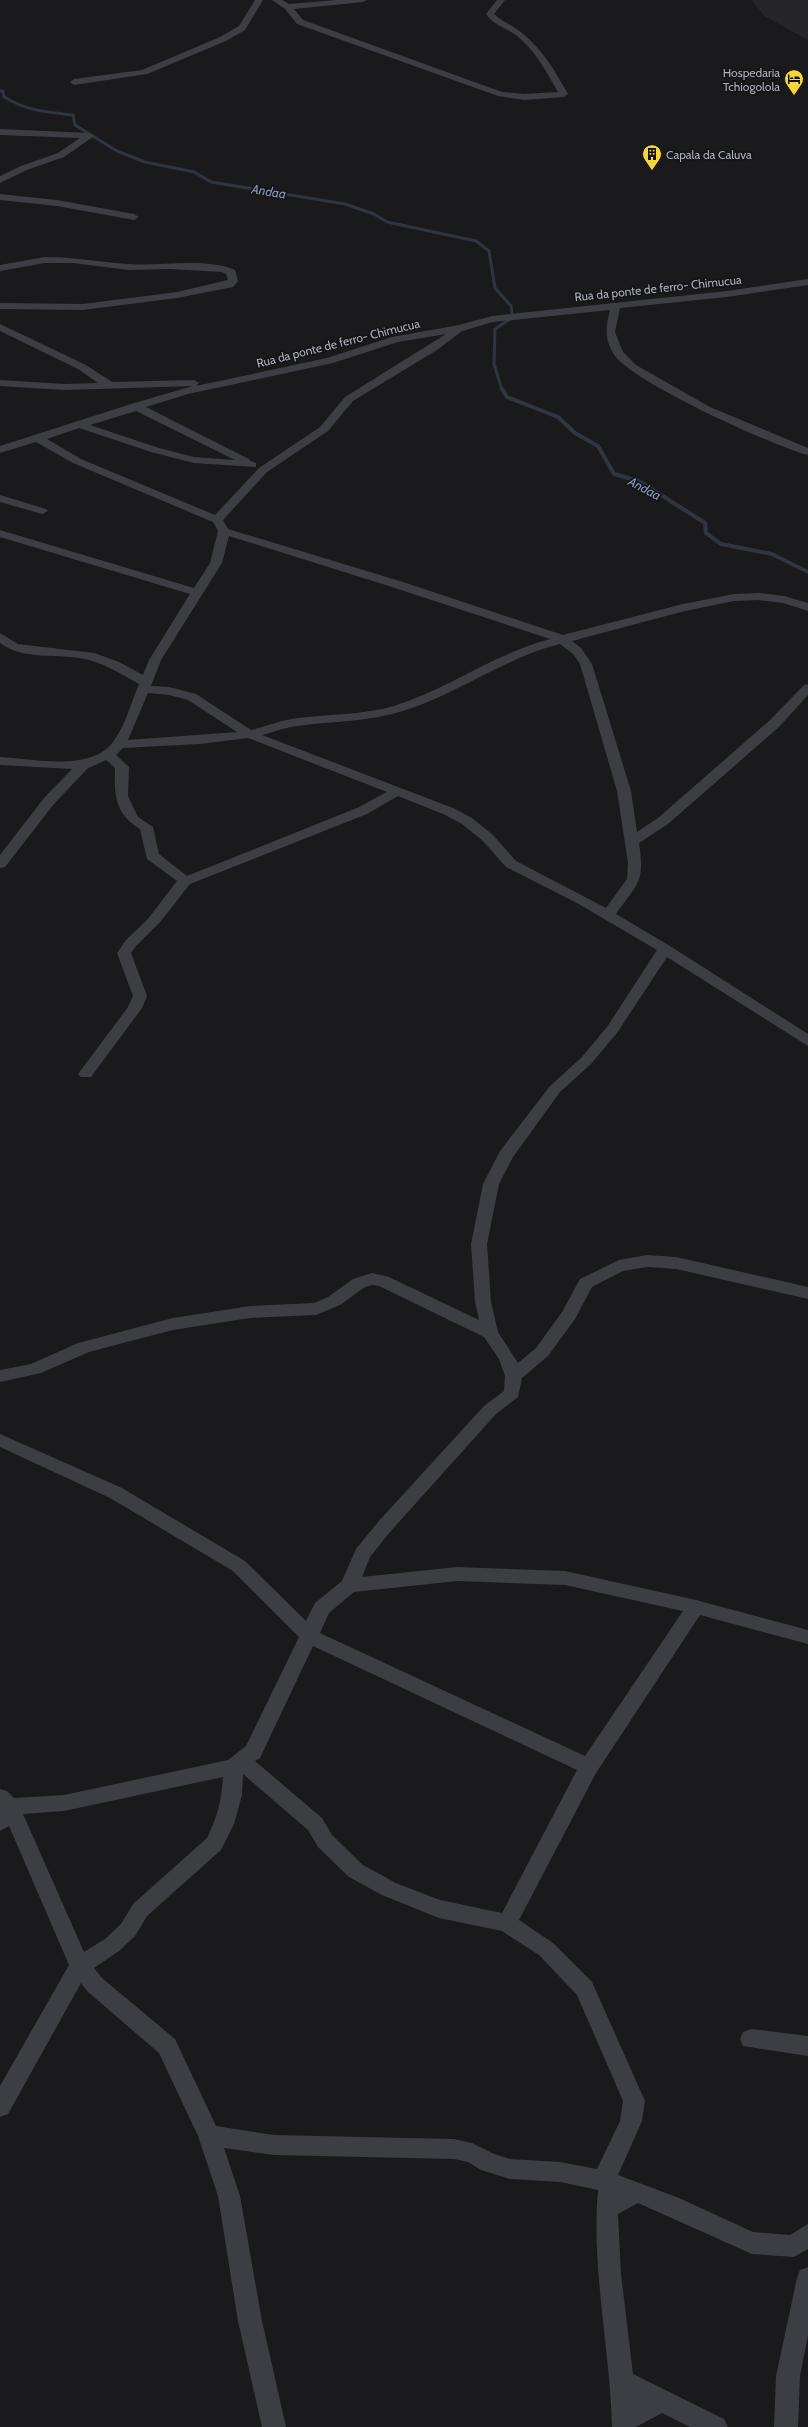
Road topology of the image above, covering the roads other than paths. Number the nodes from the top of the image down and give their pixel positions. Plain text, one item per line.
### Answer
1 (259, 0) edge
2 (276, 0) edge
3 (363, 0) edge
4 (501, 0) edge
5 (288, 7) junction
6 (74, 82) dead end
7 (0, 132) edge
8 (0, 180) edge
9 (0, 197) edge
10 (134, 217) dead end
11 (0, 268) edge
12 (808, 282) edge
13 (616, 305) junction
14 (0, 306) edge
15 (0, 326) edge
16 (460, 328) junction
17 (244, 380) junction
18 (0, 383) edge
19 (109, 385) junction
20 (135, 406) junction
21 (80, 425) junction
22 (38, 439) junction
23 (0, 450) edge
24 (808, 452) edge
25 (252, 465) junction
26 (263, 470) junction
27 (0, 498) edge
28 (42, 512) dead end
29 (217, 520) junction
30 (224, 530) junction
31 (0, 533) edge
32 (196, 592) junction
33 (808, 607) edge
34 (0, 637) edge
35 (562, 639) junction
36 (145, 686) junction
37 (808, 688) edge
38 (249, 734) junction
39 (119, 744) junction
40 (108, 755) junction
41 (0, 761) edge
42 (19, 763) junction
43 (82, 766) junction
44 (0, 770) edge
45 (396, 792) junction
46 (632, 841) junction
47 (0, 864) edge
48 (185, 881) junction
49 (608, 915) junction
50 (665, 949) junction
51 (808, 1041) edge
52 (86, 1074) dead end
53 (808, 1292) edge
54 (490, 1333) junction
55 (0, 1376) edge
56 (514, 1376) junction
57 (0, 1440) edge
58 (348, 1585) junction
59 (696, 1606) junction
60 (309, 1636) junction
61 (808, 1637) edge
62 (237, 1764) junction
63 (589, 1767) junction
64 (3, 1809) edge
65 (507, 1923) junction
66 (80, 1966) junction
67 (751, 2039) dead end
68 (808, 2046) edge
69 (0, 2107) edge
70 (210, 2135) junction
71 (610, 2182) junction
72 (637, 2192) junction
73 (606, 2209) junction
74 (808, 2235) edge
75 (808, 2278) edge
76 (622, 2381) junction
77 (663, 2400) junction
78 (624, 2423) edge
79 (274, 2427) edge
80 (716, 2427) edge
81 (786, 2427) edge

1 - 6 street
2 - 5 street
3 - 5 street
4 - 5 street
7 - 8 street
9 - 10 street
11 - 14 street
12 - 13 street, Rua da ponte de ferro- Chimucua
13 - 16 street, Rua da ponte de ferro- Chimucua
13 - 24 street
15 - 19 street
16 - 17 street, Rua da ponte de ferro- Chimucua
16 - 26 street
17 - 19 street
17 - 20 street, Rua da ponte de ferro- Chimucua
18 - 19 street
20 - 21 street, Rua da ponte de ferro- Chimucua
20 - 25 street
21 - 22 street, Rua da ponte de ferro- Chimucua
21 - 25 street
22 - 23 street, Rua da ponte de ferro- Chimucua
22 - 29 street
25 - 26 street
26 - 29 street
27 - 28 street
29 - 30 street
30 - 32 street
30 - 35 street
31 - 32 street
32 - 36 street
33 - 35 street
34 - 36 street
35 - 38 street
35 - 46 street
36 - 38 street
36 - 39 street
37 - 46 street
38 - 39 street
38 - 45 street
39 - 40 street
40 - 43 street
40 - 48 street
41 - 42 street
42 - 43 street
42 - 44 street
43 - 47 street
45 - 48 street
45 - 49 street
46 - 49 street
48 - 52 street
49 - 50 street
50 - 51 street
50 - 54 street
53 - 56 street
54 - 55 street
54 - 56 street
56 - 58 street
57 - 60 street
58 - 59 street
58 - 60 street
59 - 61 street
59 - 63 street
60 - 62 street
60 - 63 street
62 - 64 street
62 - 65 street
62 - 66 street
63 - 65 street
64 - 66 street
65 - 71 street
66 - 69 street
66 - 70 street
67 - 68 street
70 - 71 street
70 - 79 street
71 - 72 street
71 - 73 street
72 - 73 street
72 - 74 street
73 - 76 street
75 - 81 street
76 - 77 street
76 - 78 street
77 - 78 street
77 - 80 street

